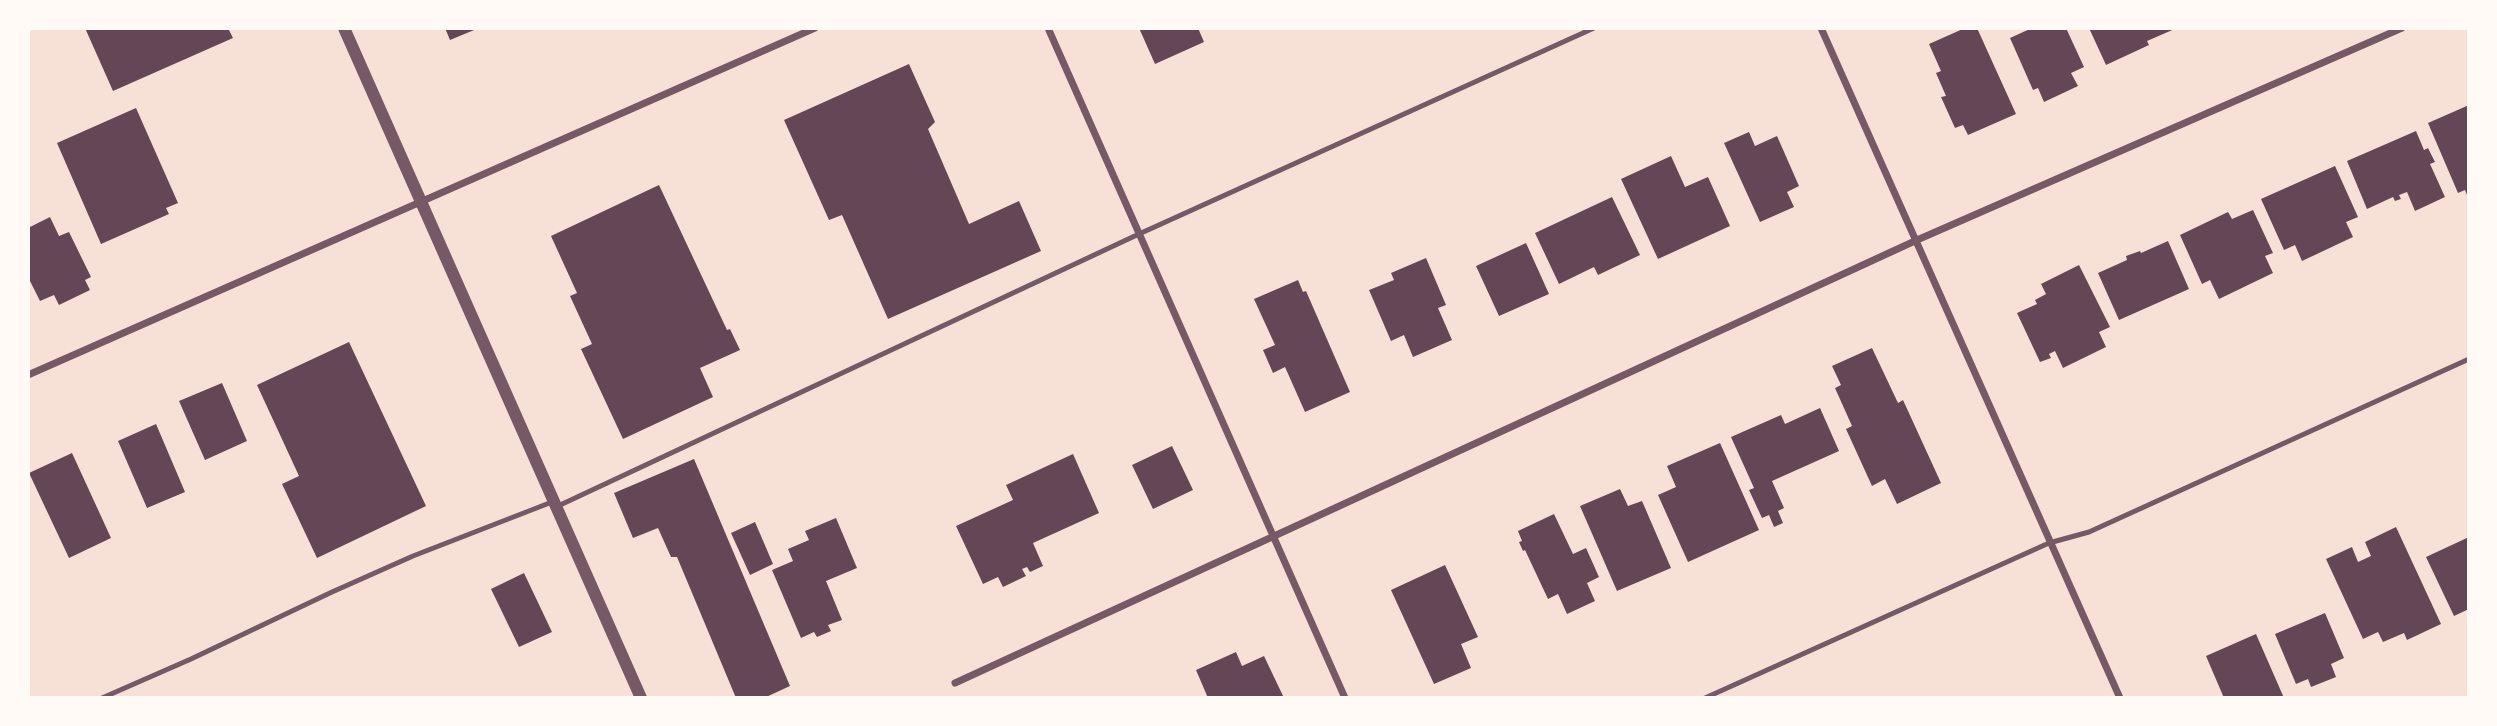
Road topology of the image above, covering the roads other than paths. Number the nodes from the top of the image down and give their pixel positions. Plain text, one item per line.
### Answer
1 (344, 28) edge
2 (815, 28) edge
3 (1048, 28) edge
4 (1594, 28) edge
5 (1821, 28) edge
6 (2402, 28) edge
7 (420, 202) junction
8 (1139, 234) junction
9 (1917, 240) junction
10 (2469, 359) edge
11 (28, 375) edge
12 (554, 505) junction
13 (1272, 536) junction
14 (2049, 543) junction
15 (956, 683) dead end
16 (102, 698) edge
17 (640, 698) edge
18 (1345, 698) edge
19 (1706, 698) edge
20 (2120, 698) edge

1 - 7 street
2 - 7 street
3 - 8 street
4 - 8 lane
5 - 9 street
6 - 9 street
7 - 11 street
7 - 12 street
8 - 12 lane
8 - 13 street
9 - 13 street
9 - 14 street
10 - 14 lane
12 - 16 lane
12 - 17 street
13 - 15 street
13 - 18 street
14 - 19 lane
14 - 20 street

